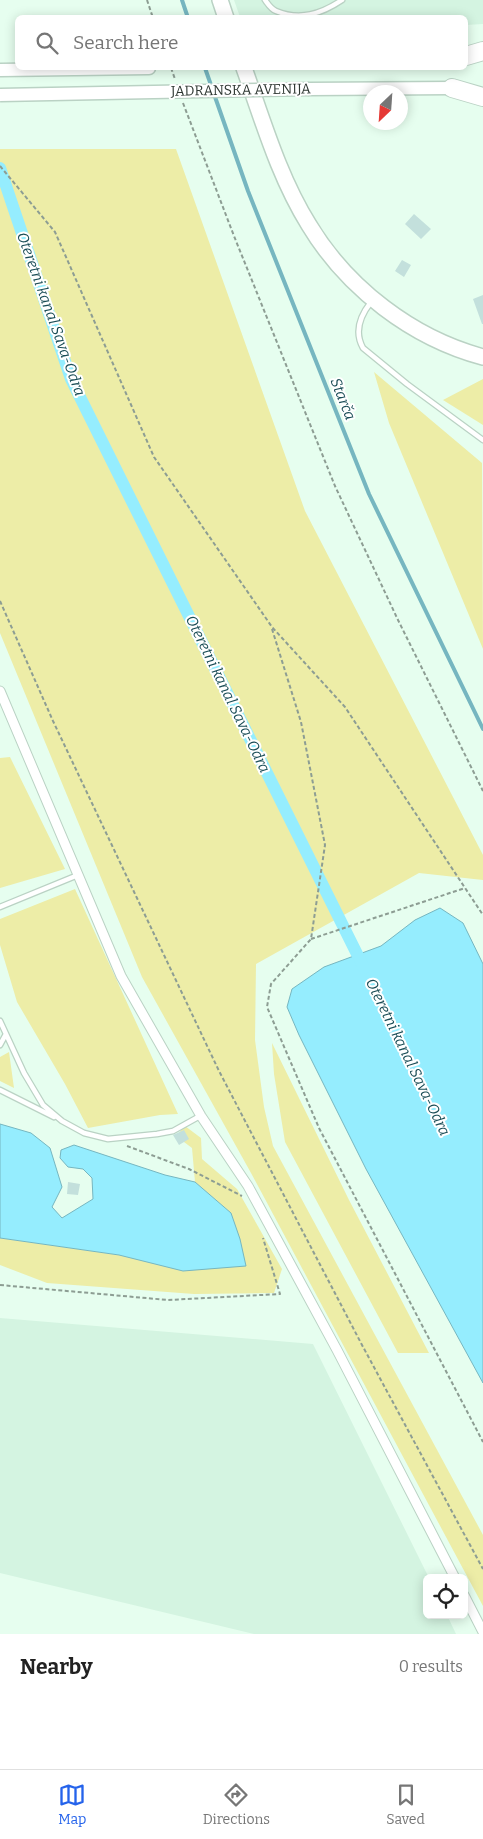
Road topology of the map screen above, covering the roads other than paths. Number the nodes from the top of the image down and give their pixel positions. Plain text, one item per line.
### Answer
1 (220, 0) edge
2 (265, 0) edge
3 (342, 0) edge
4 (225, 15) edge
5 (295, 15) edge
6 (310, 15) edge
7 (483, 51) edge
8 (468, 55) edge
9 (468, 62) edge
10 (483, 62) edge
11 (0, 70) edge
12 (15, 70) edge
13 (245, 70) edge
14 (483, 87) edge
15 (452, 88) junction
16 (0, 95) edge
17 (483, 97) edge
18 (374, 299) junction
19 (483, 357) edge
20 (483, 440) edge
21 (0, 691) edge
22 (78, 875) junction
23 (0, 907) edge
24 (0, 1021) edge
25 (6, 1034) junction
26 (0, 1044) edge
27 (0, 1090) edge
28 (201, 1116) junction
29 (62, 1121) junction
30 (453, 1574) edge
31 (468, 1604) edge
32 (483, 1632) edge

1 - 4 main road
2 - 5 lane
3 - 6 lane
7 - 8 highway
9 - 10 highway
11 - 12 main road
13 - 18 main road
14 - 15 highway, JADRANSKA AVENIJA
15 - 16 main road, JADRANSKA AVENIJA, bridge
15 - 17 highway
18 - 19 main road
18 - 20 lane
21 - 22 street
22 - 23 lane
22 - 28 street
24 - 25 lane
25 - 26 lane
25 - 29 lane
27 - 29 lane
28 - 29 lane
28 - 30 street
31 - 32 street

